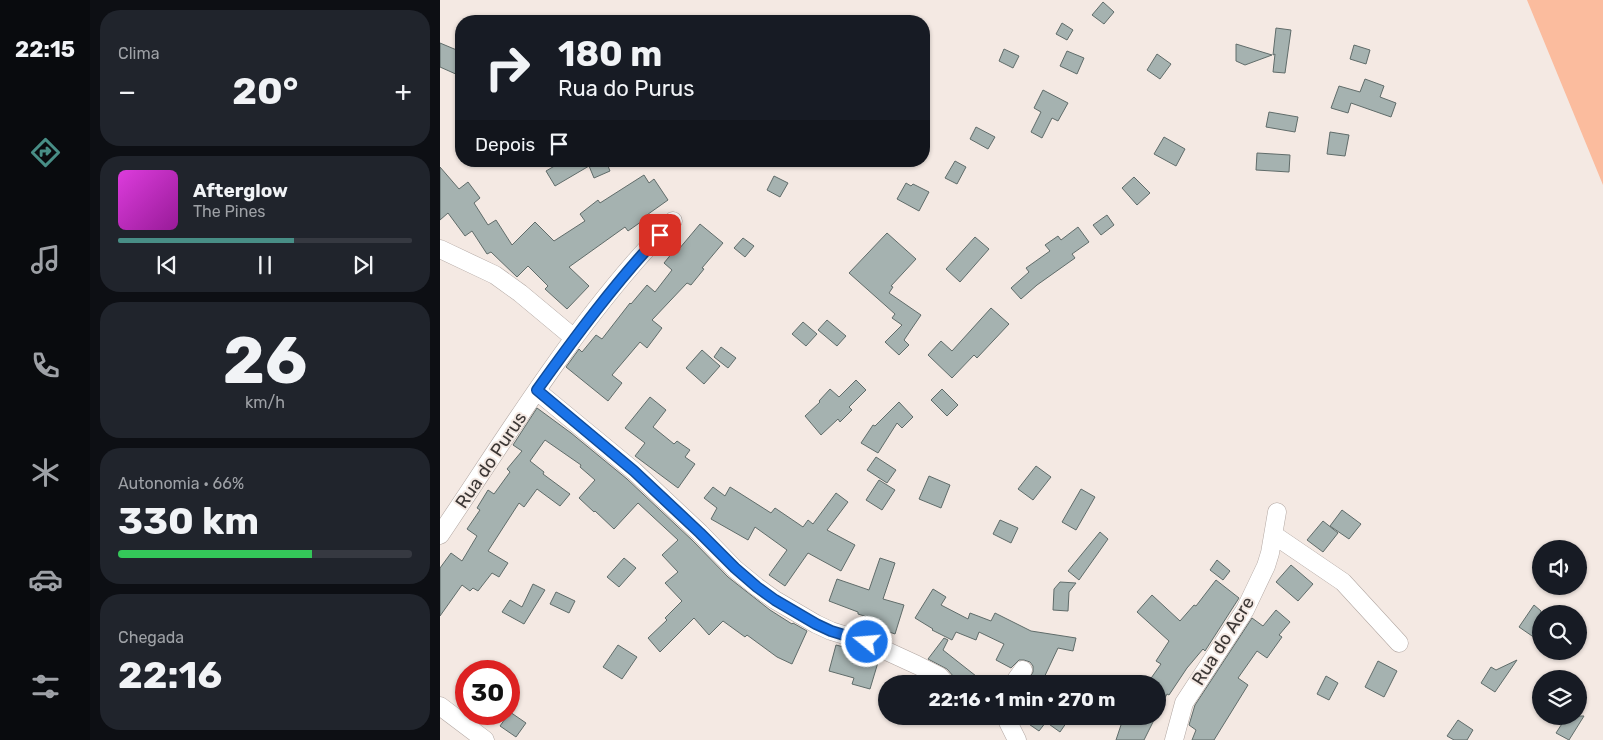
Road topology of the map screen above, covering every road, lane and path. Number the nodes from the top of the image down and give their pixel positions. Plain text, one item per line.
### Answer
1 (673, 221) dead end
2 (440, 249) edge
3 (574, 338) junction
4 (537, 390) junction
5 (1277, 512) dead end
6 (1274, 534) junction
7 (440, 536) edge
8 (1399, 643) dead end
9 (937, 675) edge
10 (440, 706) edge
11 (1010, 725) edge
12 (485, 740) edge
13 (1018, 740) edge
14 (1174, 740) edge

1 - 3 street, Rua do Purus
2 - 3 street
3 - 4 street, Rua do Purus
4 - 7 street, Rua do Purus
4 - 9 street
5 - 6 street, Rua do Acre
6 - 8 street
6 - 14 street, Rua do Acre
10 - 12 street
11 - 13 street

